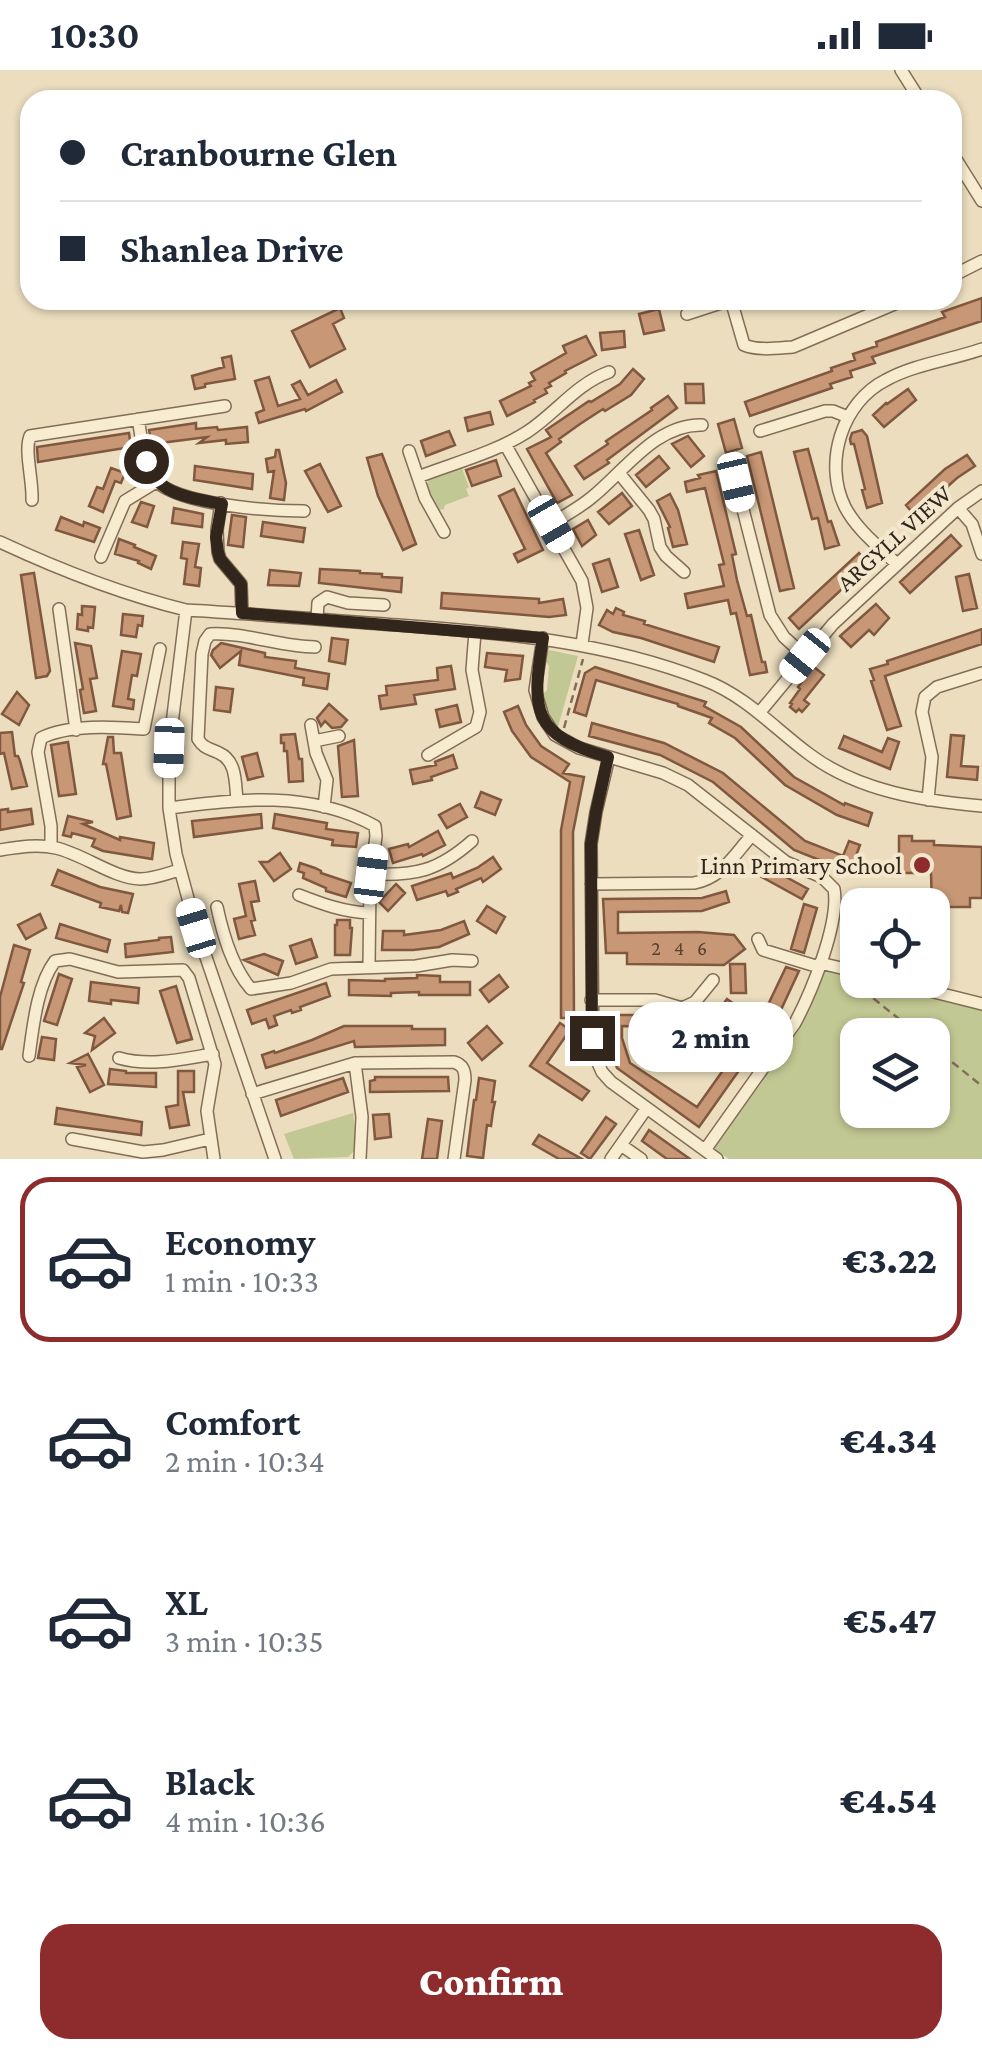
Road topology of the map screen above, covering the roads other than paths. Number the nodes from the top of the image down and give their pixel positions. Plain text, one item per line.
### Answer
1 (962, 169) edge
2 (982, 201) edge
3 (700, 310) edge
4 (734, 310) edge
5 (881, 310) edge
6 (687, 314) dead end
7 (982, 349) edge
8 (610, 372) dead end
9 (225, 406) dead end
10 (848, 417) junction
11 (138, 419) junction
12 (702, 425) dead end
13 (760, 430) dead end
14 (505, 444) junction
15 (409, 451) dead end
16 (618, 473) junction
17 (418, 477) junction
18 (156, 482) junction
19 (736, 482) dead end
20 (982, 491) edge
21 (32, 500) dead end
22 (222, 504) junction
23 (958, 508) junction
24 (304, 511) dead end
25 (551, 524) junction
26 (444, 532) dead end
27 (0, 542) edge
28 (982, 554) edge
29 (102, 557) dead end
30 (897, 564) junction
31 (684, 572) dead end
32 (384, 605) dead end
33 (58, 609) dead end
34 (186, 610) junction
35 (242, 613) junction
36 (318, 619) junction
37 (474, 632) junction
38 (543, 638) junction
39 (584, 645) junction
40 (315, 647) dead end
41 (160, 649) dead end
42 (805, 656) junction
43 (982, 673) edge
44 (760, 712) junction
45 (311, 725) dead end
46 (76, 730) junction
47 (340, 736) dead end
48 (314, 741) junction
49 (428, 755) dead end
50 (608, 757) junction
51 (237, 800) junction
52 (928, 800) junction
53 (982, 806) edge
54 (324, 807) junction
55 (169, 808) junction
56 (752, 835) junction
57 (472, 841) dead end
58 (51, 848) junction
59 (0, 850) edge
60 (179, 870) junction
61 (371, 874) junction
62 (591, 884) junction
63 (299, 895) dead end
64 (217, 906) dead end
65 (370, 913) junction
66 (758, 939) dead end
67 (472, 960) dead end
68 (824, 965) junction
69 (369, 966) junction
70 (840, 968) edge
71 (712, 980) dead end
72 (950, 996) edge
73 (591, 1000) junction
74 (982, 1004) edge
75 (213, 1054) junction
76 (29, 1056) dead end
77 (119, 1058) dead end
78 (355, 1063) junction
79 (252, 1094) junction
80 (646, 1109) junction
81 (72, 1139) dead end
82 (210, 1139) junction
83 (621, 1145) junction
84 (705, 1150) junction
85 (271, 1158) edge
86 (214, 1159) edge
87 (360, 1159) edge
88 (454, 1159) edge
89 (610, 1159) edge
90 (641, 1159) edge
91 (718, 1159) edge

1 - 2 street
3 - 6 street
4 - 5 street
7 - 10 street
8 - 14 street
9 - 11 street
10 - 13 street
10 - 30 street
11 - 18 street
11 - 21 street
12 - 16 street
14 - 17 street
14 - 25 street
15 - 17 street
16 - 25 street
16 - 31 street
17 - 26 street
18 - 22 street
18 - 29 street
19 - 42 street
20 - 23 street, ARGYLL VIEW
22 - 24 street
22 - 35 street
23 - 28 street
23 - 30 street, ARGYLL VIEW
25 - 39 street
27 - 34 street
30 - 42 street, ARGYLL VIEW
32 - 36 street
33 - 46 street
34 - 35 street
34 - 55 street
35 - 36 street
36 - 37 street
37 - 38 street
37 - 49 street
38 - 39 street
38 - 50 street
39 - 44 street
40 - 51 street
41 - 46 street
42 - 44 street, ARGYLL VIEW
43 - 52 street
44 - 52 street
45 - 48 street
46 - 58 street
47 - 48 street
48 - 54 street
50 - 56 street
50 - 62 street
51 - 54 street
51 - 55 street
52 - 53 street
54 - 61 street
55 - 60 street
56 - 62 street
56 - 68 street
57 - 61 street
58 - 59 street
58 - 60 street
60 - 79 street
61 - 65 street
62 - 73 street
63 - 65 street
64 - 69 street
65 - 69 street
66 - 68 street
67 - 69 street
68 - 70 street
68 - 84 street
71 - 73 street
72 - 74 street
73 - 80 street
75 - 76 street
75 - 77 street
75 - 82 street
78 - 79 street
78 - 87 street
78 - 88 street
79 - 85 street
80 - 83 street
80 - 84 street
81 - 82 street
82 - 86 street
83 - 89 street
83 - 90 street
84 - 91 street

